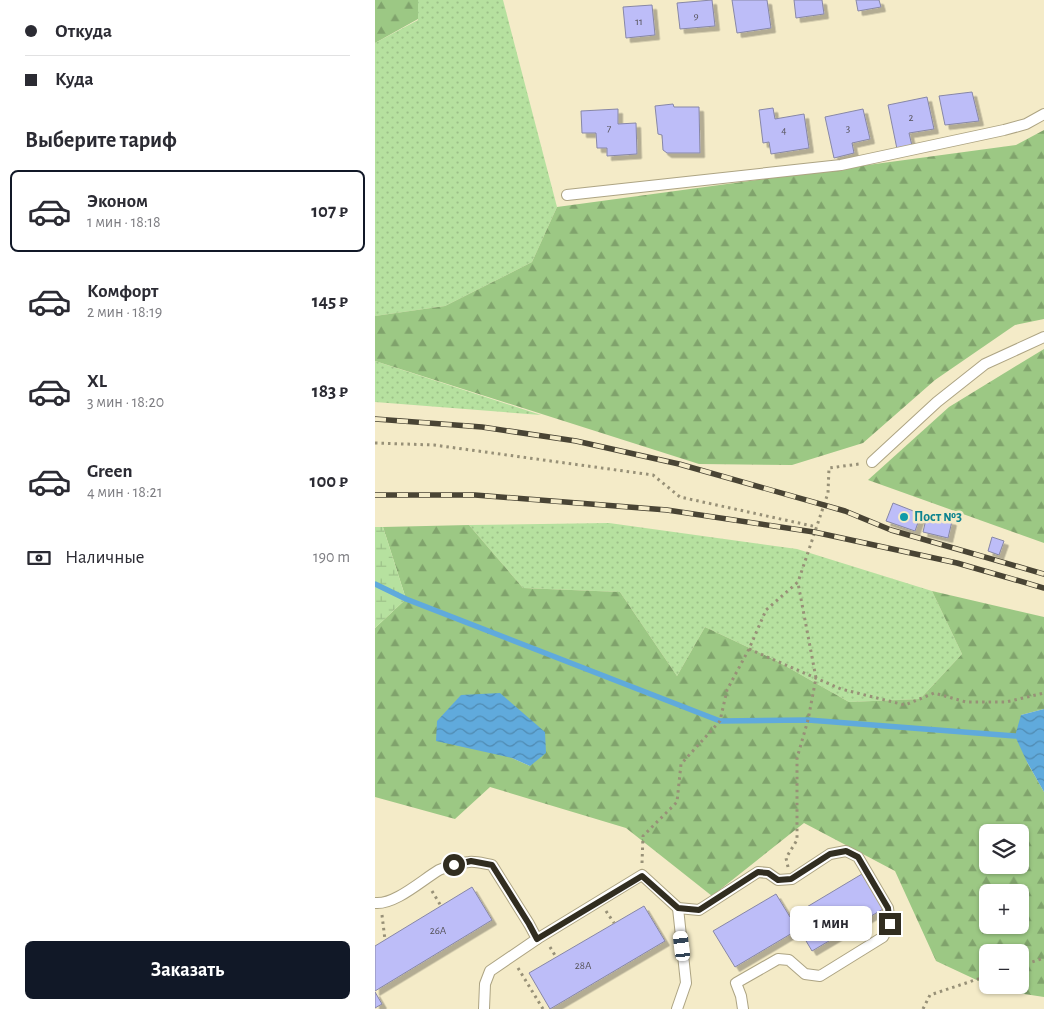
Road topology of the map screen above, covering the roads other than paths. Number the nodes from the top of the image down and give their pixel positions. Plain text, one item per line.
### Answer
1 (1044, 114) edge
2 (567, 195) dead end
3 (1044, 337) edge
4 (872, 462) road end
5 (378, 904) edge
6 (678, 908) junction
7 (537, 939) junction
8 (484, 1009) edge
9 (677, 1009) edge
10 (743, 1009) edge

1 - 2 lane
3 - 4 lane
5 - 7 lane
6 - 7 lane
6 - 9 lane
6 - 10 lane
7 - 8 lane

